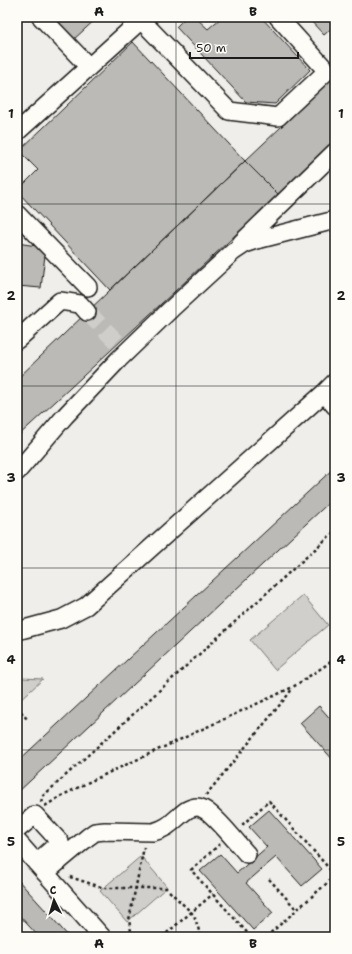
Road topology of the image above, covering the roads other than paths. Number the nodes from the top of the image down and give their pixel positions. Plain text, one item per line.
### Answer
1 (41, 17) edge
2 (278, 17) edge
3 (89, 67) junction
4 (17, 132) edge
5 (335, 152) edge
6 (17, 214) edge
7 (335, 220) edge
8 (233, 252) junction
9 (88, 287) dead end
10 (87, 312) tunnel mouth
11 (17, 340) edge
12 (329, 388) edge
13 (335, 406) edge
14 (23, 458) edge
15 (17, 472) edge
16 (17, 631) edge
17 (17, 830) edge
18 (17, 841) edge
19 (247, 854) dead end
20 (43, 869) junction
21 (102, 937) edge

1 - 3 street
2 - 3 street
3 - 4 street
5 - 8 street
6 - 9 street
7 - 8 street
8 - 14 street
10 - 11 street
12 - 13 street
12 - 16 street
14 - 15 street
17 - 20 street
18 - 20 street
19 - 20 street
20 - 21 street

